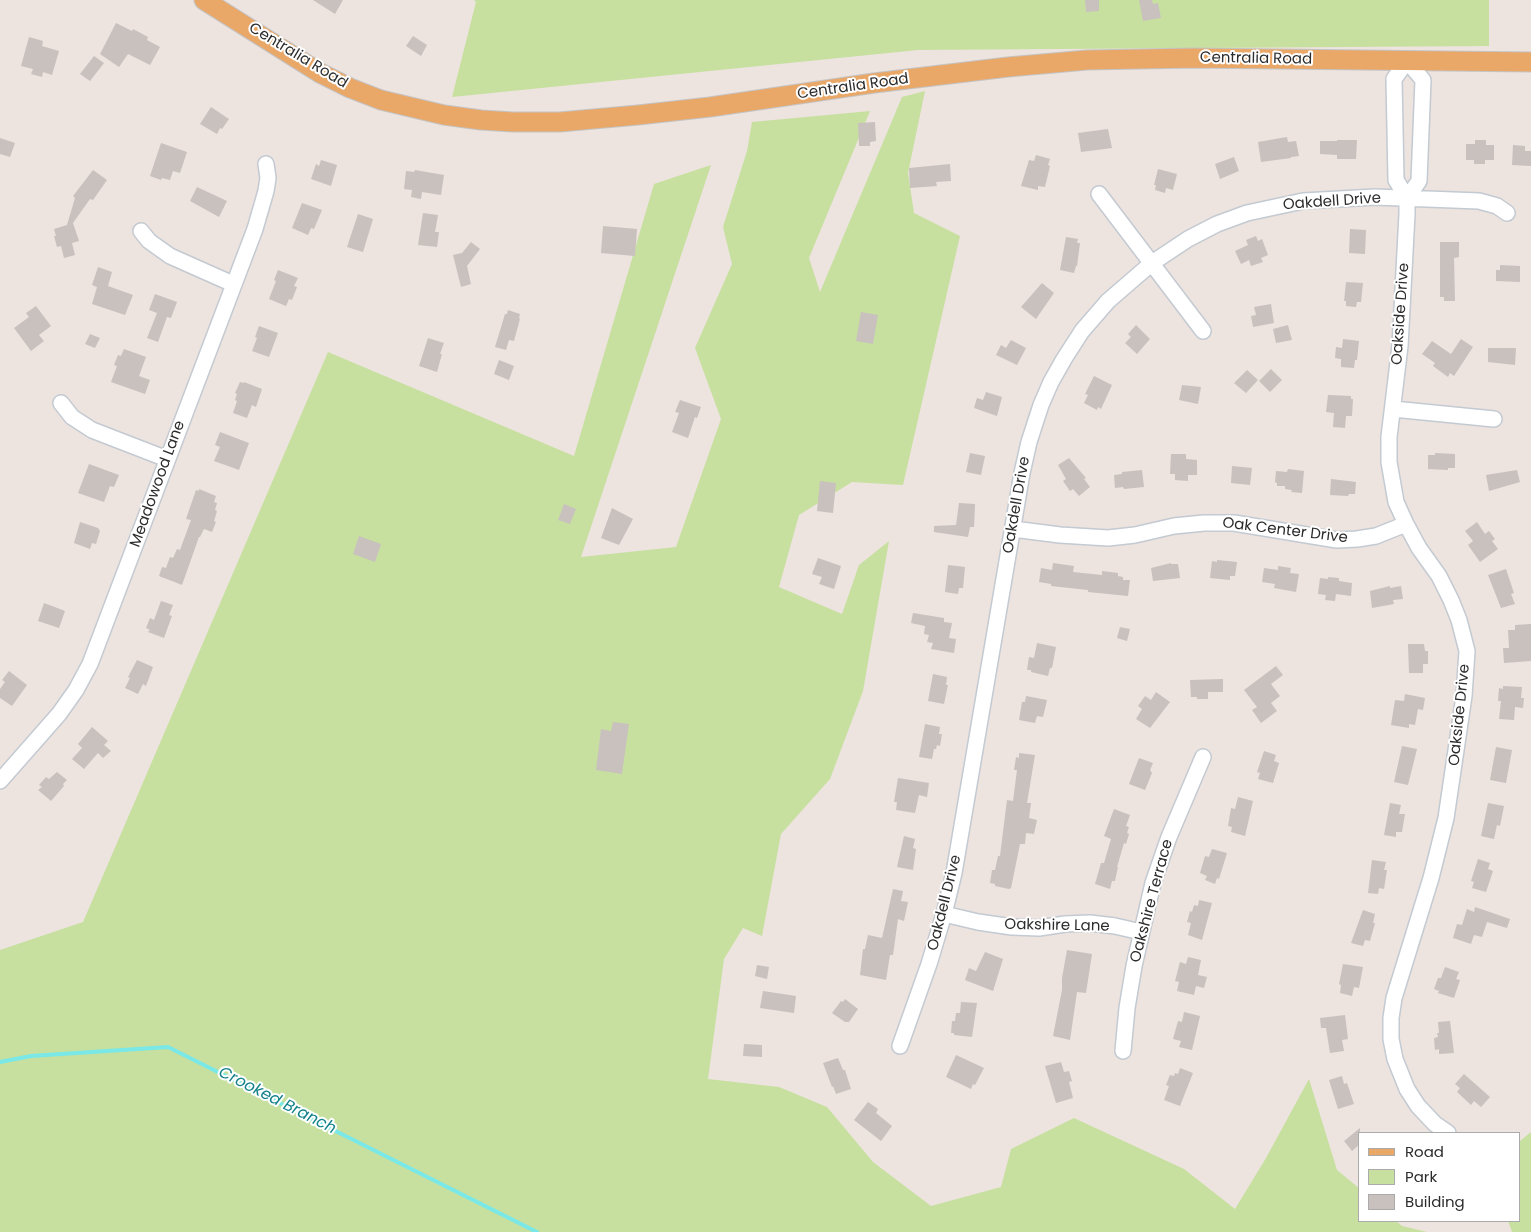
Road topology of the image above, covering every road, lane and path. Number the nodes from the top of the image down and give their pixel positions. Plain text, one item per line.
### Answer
1 (204, 0) edge
2 (1407, 60) junction
3 (1531, 62) edge
4 (266, 164) dead end
5 (1100, 194) dead end
6 (1407, 198) junction
7 (1507, 213) dead end
8 (141, 231) dead end
9 (1152, 263) junction
10 (233, 284) junction
11 (1203, 331) dead end
12 (61, 403) dead end
13 (1393, 409) junction
14 (1494, 419) dead end
15 (167, 459) junction
16 (1406, 524) junction
17 (1013, 529) junction
18 (1203, 757) dead end
19 (0, 781) edge
20 (944, 914) junction
21 (1141, 932) junction
22 (900, 1046) dead end
23 (1123, 1052) dead end
24 (1447, 1132) edge

1 - 2 main road, Centralia Road
2 - 3 main road, Centralia Road
2 - 6 street, Oakside Drive
2 - 6 street, Oakside Drive
4 - 10 street, Meadowood Lane
5 - 9 street
6 - 7 street, Oakdell Drive
6 - 9 street, Oakdell Drive
6 - 13 street, Oakside Drive
8 - 10 street
9 - 11 street
9 - 17 street, Oakdell Drive
10 - 15 street, Meadowood Lane
12 - 15 street
13 - 14 street
13 - 16 street, Oakside Drive
15 - 19 street, Meadowood Lane
16 - 17 street, Oak Center Drive
16 - 24 street, Oakside Drive
17 - 20 street, Oakdell Drive
18 - 21 street, Oakshire Terrace
20 - 21 street, Oakshire Lane
20 - 22 street, Oakdell Drive
21 - 23 street, Oakshire Terrace

